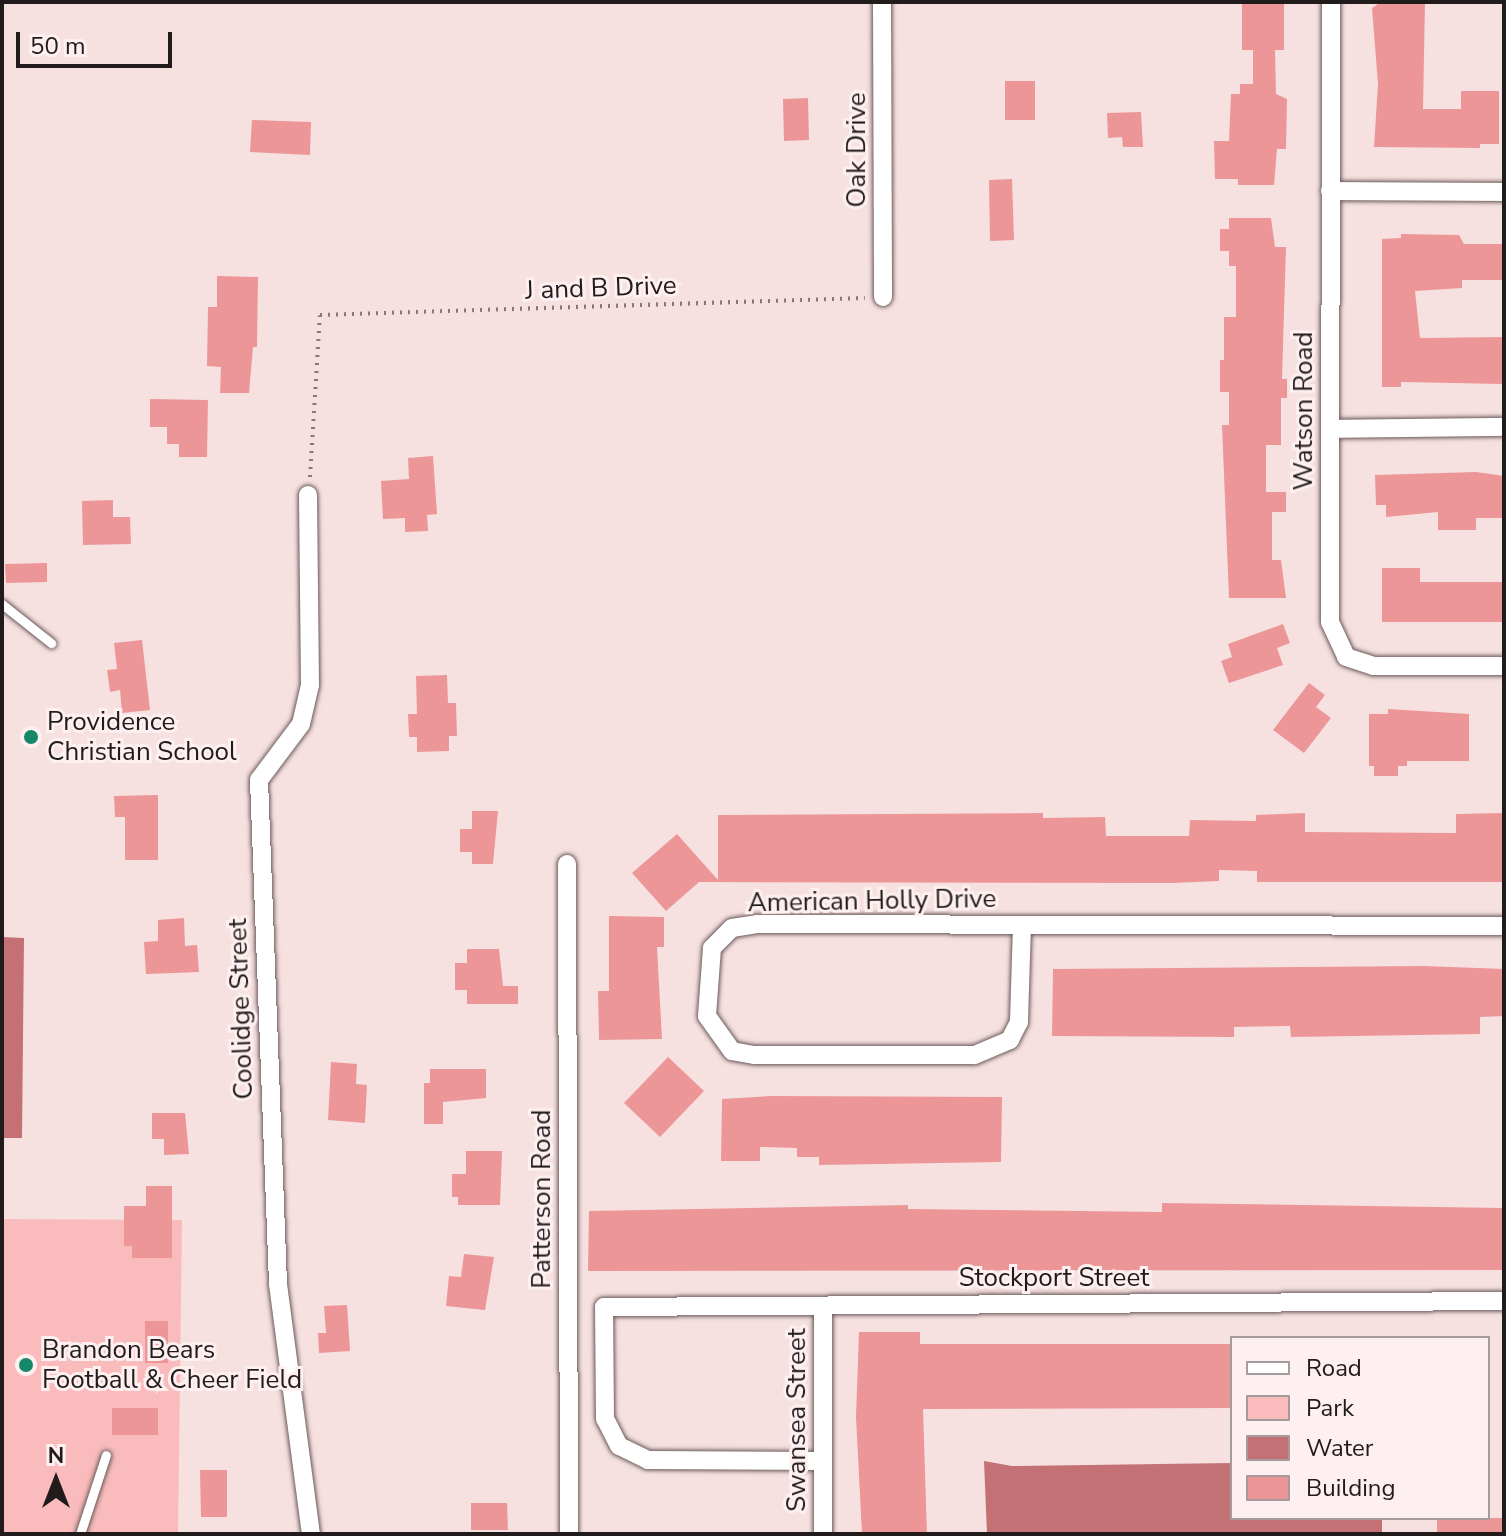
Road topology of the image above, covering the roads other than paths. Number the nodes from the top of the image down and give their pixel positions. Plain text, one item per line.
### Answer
1 (882, 2) edge
2 (1331, 2) edge
3 (1330, 191) junction
4 (1504, 192) edge
5 (883, 297) road end
6 (1504, 427) edge
7 (1330, 429) junction
8 (308, 495) road end
9 (2, 604) edge
10 (51, 643) dead end
11 (1504, 666) edge
12 (567, 864) dead end
13 (1022, 925) junction
14 (1504, 926) edge
15 (1504, 1301) edge
16 (823, 1306) junction
17 (106, 1455) dead end
18 (823, 1461) junction
19 (80, 1534) edge
20 (311, 1534) edge
21 (569, 1534) edge
22 (823, 1534) edge

1 - 5 street, Oak Drive
2 - 3 street, Watson Road
3 - 4 street
3 - 7 street, Watson Road
6 - 7 street
7 - 11 street, Watson Road
8 - 20 street, Coolidge Street
9 - 10 lane
12 - 21 street, Patterson Road
13 - 13 street, American Holly Drive
13 - 14 street, American Holly Drive
15 - 16 street, Stockport Street
16 - 18 street, Swansea Street
16 - 18 street, Stockport Street
17 - 19 lane
18 - 22 street, Swansea Street

